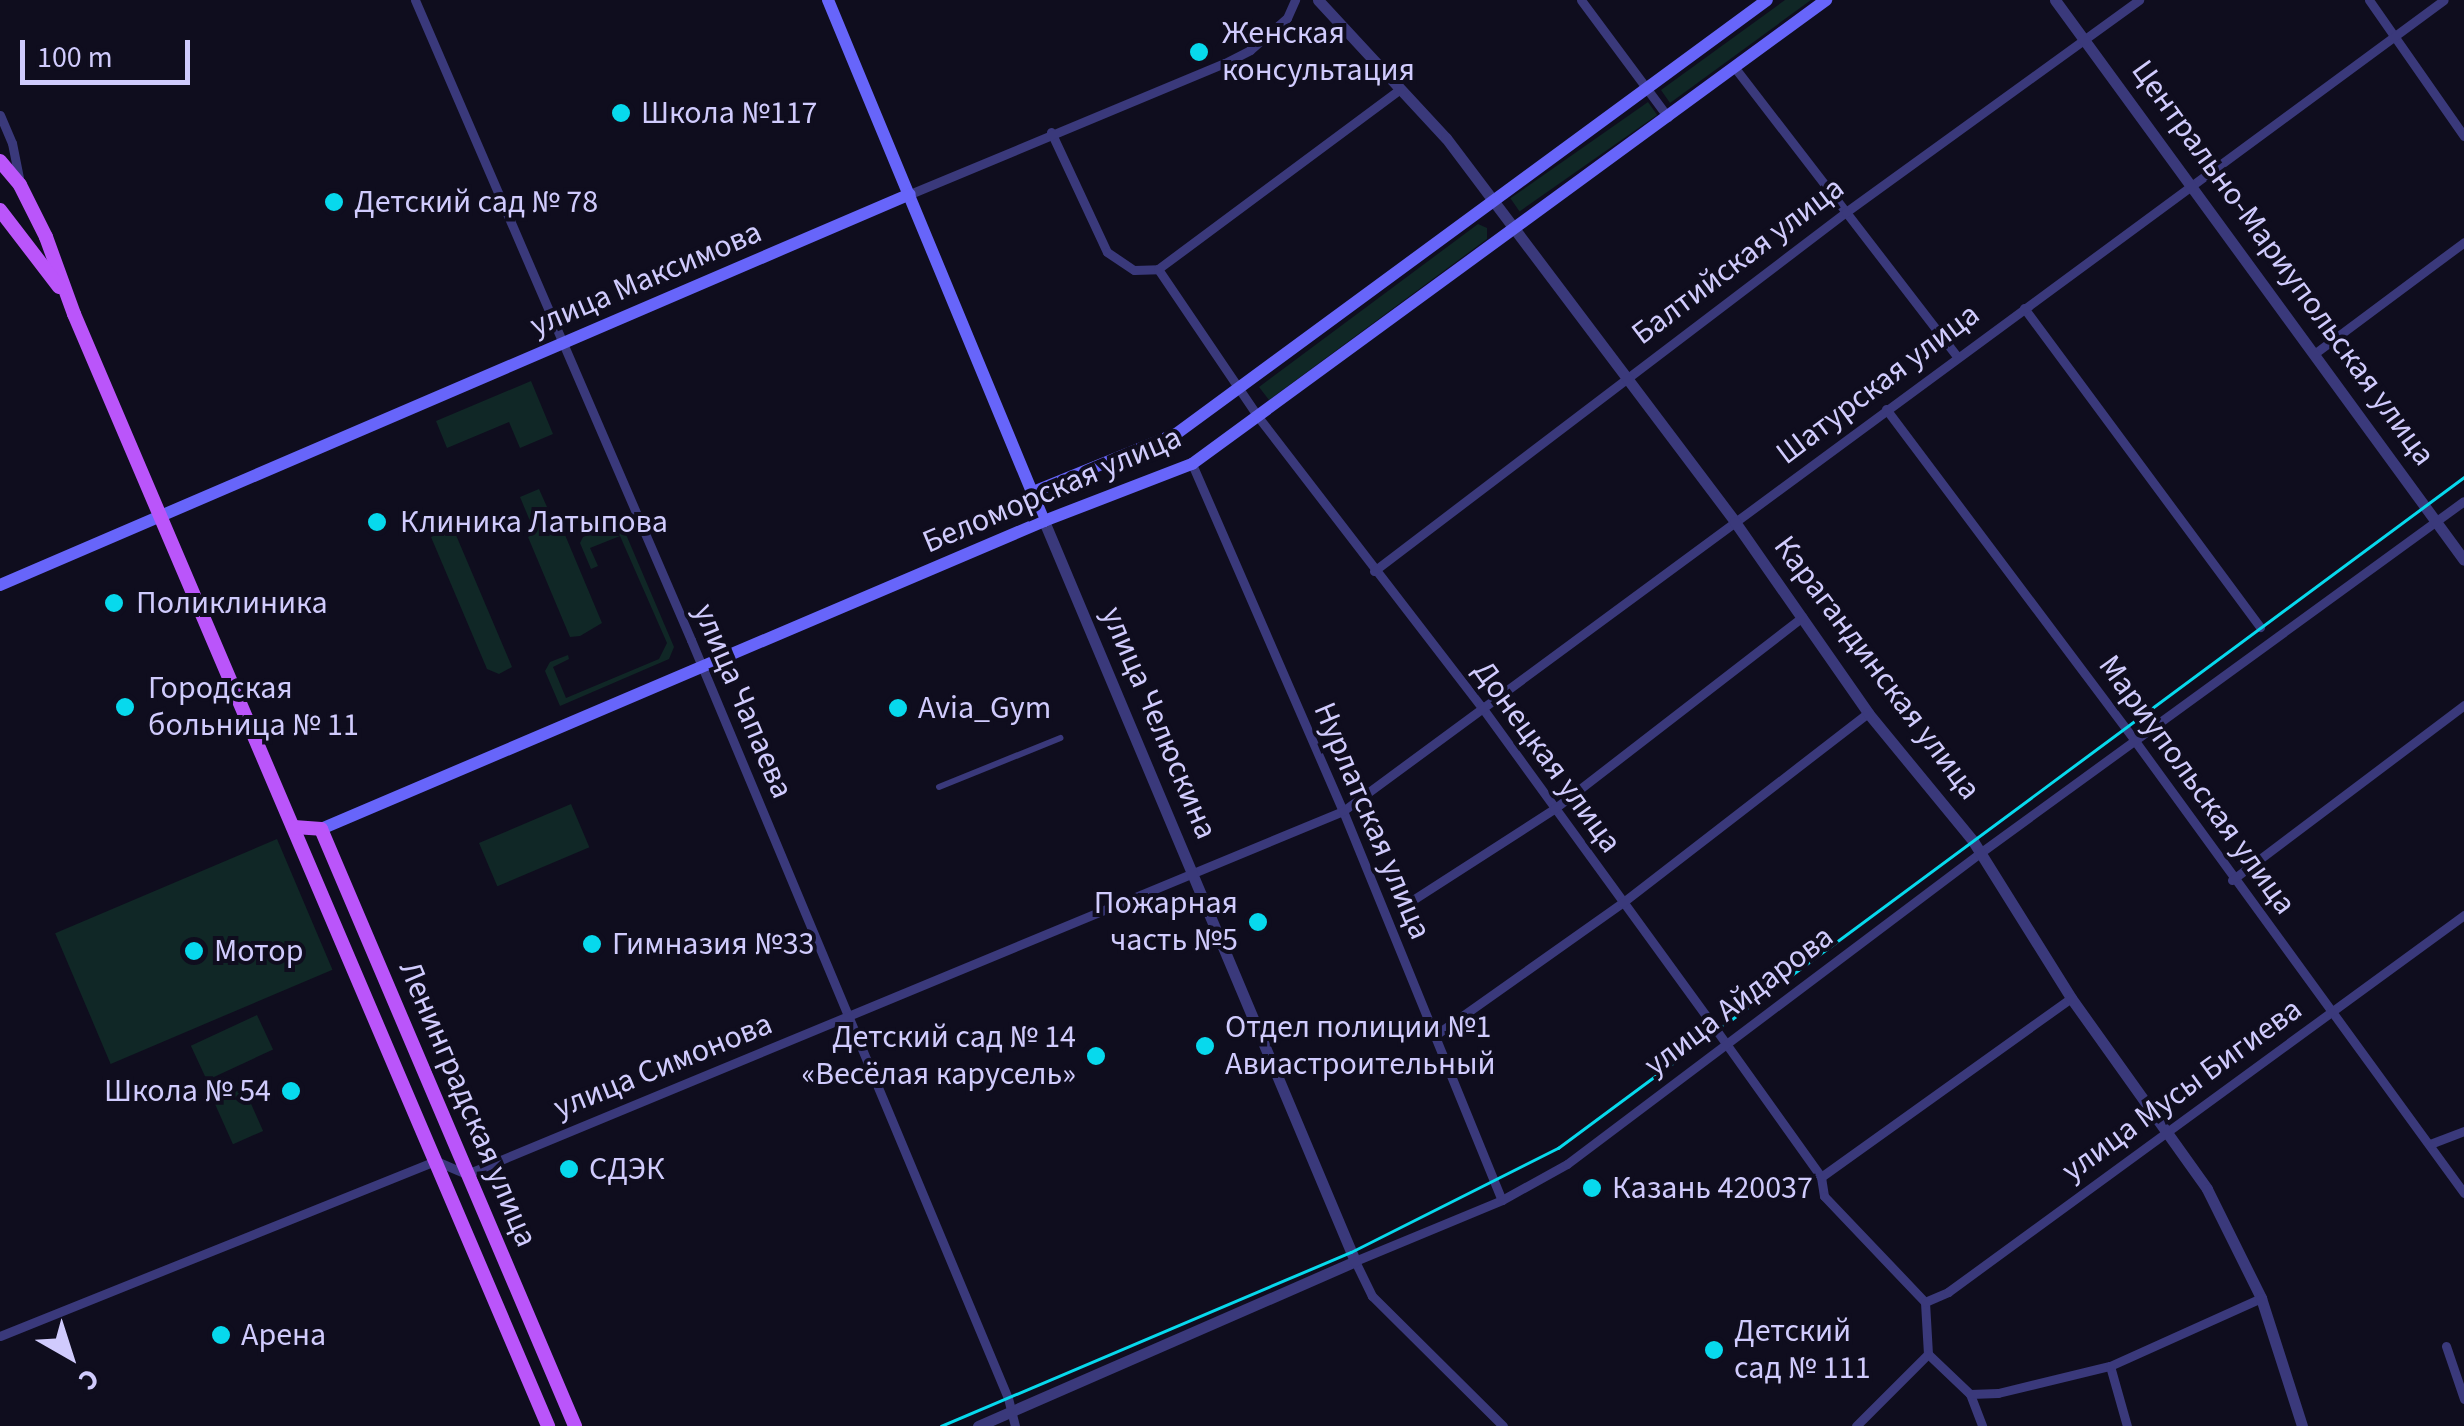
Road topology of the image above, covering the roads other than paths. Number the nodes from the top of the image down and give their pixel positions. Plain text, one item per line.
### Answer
1 (415, 0) edge
2 (828, 0) edge
3 (1295, 0) edge
4 (1318, 0) edge
5 (1581, 0) edge
6 (1767, 0) edge
7 (1826, 0) edge
8 (2056, 0) edge
9 (2139, 0) edge
10 (2369, 0) edge
11 (2444, 0) edge
12 (2394, 36) junction
13 (2083, 37) junction
14 (1735, 68) junction
15 (1647, 89) junction
16 (1398, 90) junction
17 (0, 115) edge
18 (1668, 117) junction
19 (1051, 132) junction
20 (2464, 136) edge
21 (0, 161) edge
22 (20, 185) junction
23 (2192, 185) junction
24 (910, 194) junction
25 (1493, 204) junction
26 (0, 210) edge
27 (1846, 212) junction
28 (1514, 231) junction
29 (2464, 242) edge
30 (1158, 269) junction
31 (2024, 308) junction
32 (74, 314) junction
33 (565, 344) junction
34 (2314, 354) junction
35 (1958, 356) junction
36 (1626, 376) junction
37 (1241, 389) junction
38 (1886, 409) junction
39 (1260, 418) junction
40 (1192, 464) junction
41 (1033, 492) junction
42 (2464, 501) edge
43 (160, 516) junction
44 (1044, 521) junction
45 (2437, 521) junction
46 (1736, 522) junction
47 (2464, 560) edge
48 (1374, 571) junction
49 (0, 585) edge
50 (1802, 617) junction
51 (2260, 627) dead end
52 (701, 668) junction
53 (2464, 705) edge
54 (1480, 706) junction
55 (1868, 713) junction
56 (1060, 738) dead end
57 (2135, 741) junction
58 (940, 787) dead end
59 (1554, 808) junction
60 (1343, 811) junction
61 (294, 827) junction
62 (321, 829) junction
63 (1980, 853) junction
64 (1193, 876) junction
65 (2232, 880) junction
66 (1408, 903) dead end
67 (1622, 903) junction
68 (2464, 914) edge
69 (2071, 998) junction
70 (2334, 1011) junction
71 (849, 1018) junction
72 (1434, 1036) junction
73 (1727, 1046) junction
74 (2169, 1129) junction
75 (2464, 1131) edge
76 (2430, 1144) junction
77 (436, 1161) junction
78 (468, 1174) junction
79 (1821, 1177) junction
80 (2464, 1193) edge
81 (1502, 1200) junction
82 (1355, 1261) junction
83 (2261, 1298) junction
84 (1926, 1302) junction
85 (0, 1336) edge
86 (2446, 1346) dead end
87 (1928, 1354) junction
88 (2110, 1366) junction
89 (1970, 1394) junction
90 (2464, 1399) edge
91 (1010, 1413) junction
92 (548, 1426) edge
93 (575, 1426) edge
94 (978, 1426) edge
95 (1015, 1426) edge
96 (1503, 1426) edge
97 (1856, 1426) edge
98 (1982, 1426) edge
99 (2127, 1426) edge
100 (2302, 1426) edge

1 - 33 street, улица Чапаева
2 - 24 main road, улица Челюскина
3 - 19 street, улица Максимова
4 - 16 street, Карагандинская улица
5 - 15 street
6 - 15 main road, Беломорская улица
7 - 14 main road, Беломорская улица
8 - 13 street, Центрально-Мариупольская улица
9 - 13 street, Балтийская улица
10 - 12 street
11 - 12 street, Шатурская улица
12 - 20 street
12 - 23 street, Шатурская улица
13 - 23 street, Центрально-Мариупольская улица
13 - 27 street, Балтийская улица
14 - 18 main road, Беломорская улица
14 - 27 street
15 - 18 street
15 - 25 main road, Беломорская улица
16 - 25 street, Карагандинская улица
16 - 30 street
17 - 22 street, Ленинградская улица
18 - 28 main road, Беломорская улица
19 - 24 street, улица Максимова
19 - 30 street
21 - 22 main road, Ленинградская улица
22 - 32 main road, Ленинградская улица
23 - 31 street, Шатурская улица
23 - 34 street, Центрально-Мариупольская улица
24 - 33 main road, улица Максимова
24 - 41 main road, улица Челюскина
25 - 28 street, Карагандинская улица
25 - 37 main road, Беломорская улица
26 - 32 main road, Ленинградская улица
27 - 35 street
27 - 36 street, Балтийская улица
28 - 36 street, Карагандинская улица
28 - 39 main road, Беломорская улица
29 - 34 street
30 - 37 street, Донецкая улица
31 - 35 street, Шатурская улица
31 - 51 street
32 - 43 main road, Ленинградская улица
33 - 43 main road, улица Максимова
33 - 52 street, улица Чапаева
34 - 45 street, Центрально-Мариупольская улица
35 - 38 street, Шатурская улица
36 - 46 street, Карагандинская улица
36 - 48 street, Балтийская улица
37 - 39 street, Донецкая улица
37 - 41 main road, Беломорская улица
38 - 46 street, Шатурская улица
38 - 57 street, Мариупольская улица
39 - 40 main road, Беломорская улица
39 - 48 street, Донецкая улица
40 - 44 main road, Беломорская улица
40 - 60 street, Нурлатская улица
41 - 44 main road, улица Челюскина
42 - 45 street, улица Айдарова
43 - 49 main road, улица Максимова
43 - 61 main road, Ленинградская улица
44 - 52 main road, Беломорская улица
44 - 64 street, улица Челюскина
45 - 47 street, Центрально-Мариупольская улица
45 - 57 street, улица Айдарова
46 - 50 street, Карагандинская улица
46 - 54 street, Шатурская улица
48 - 54 street, Донецкая улица
50 - 55 street, Карагандинская улица
50 - 59 street
52 - 62 main road, Беломорская улица
52 - 71 street, улица Чапаева
53 - 65 street
54 - 59 street, Донецкая улица
54 - 60 street, Шатурская улица
55 - 63 street, Карагандинская улица
55 - 67 street
56 - 58 street
57 - 63 street, улица Айдарова
57 - 65 street, Мариупольская улица
59 - 66 street
59 - 67 street, Донецкая улица
60 - 64 street, улица Симонова
60 - 72 street, Нурлатская улица
61 - 62 main road
61 - 77 main road, Ленинградская улица
62 - 78 main road, Ленинградская улица
63 - 69 street, Карагандинская улица
63 - 73 street, улица Айдарова
64 - 71 street, улица Симонова
64 - 82 street, улица Челюскина
65 - 70 street, Мариупольская улица
67 - 72 street
67 - 73 street, Донецкая улица
68 - 70 street, улица Мусы Бигиева
69 - 74 street, Карагандинская улица
69 - 79 street
70 - 74 street, улица Мусы Бигиева
70 - 76 street, Мариупольская улица
71 - 78 street, улица Симонова
71 - 91 street, улица Чапаева
72 - 81 street, Нурлатская улица
73 - 79 street, Донецкая улица
73 - 81 street, улица Айдарова
74 - 83 street, Карагандинская улица
74 - 84 street, улица Мусы Бигиева
75 - 76 street
76 - 80 street, Мариупольская улица
77 - 78 street
77 - 85 street
77 - 92 main road, Ленинградская улица
78 - 93 main road, Ленинградская улица
79 - 84 street, Донецкая улица
81 - 82 street, улица Айдарова
82 - 91 street, улица Айдарова
82 - 96 street, улица Челюскина
83 - 88 street
83 - 100 street, Карагандинская улица
84 - 87 street
86 - 90 street
87 - 89 street
87 - 97 street
88 - 89 street
88 - 99 street
89 - 98 street
91 - 94 street, улица Айдарова
91 - 95 street, улица Чапаева

